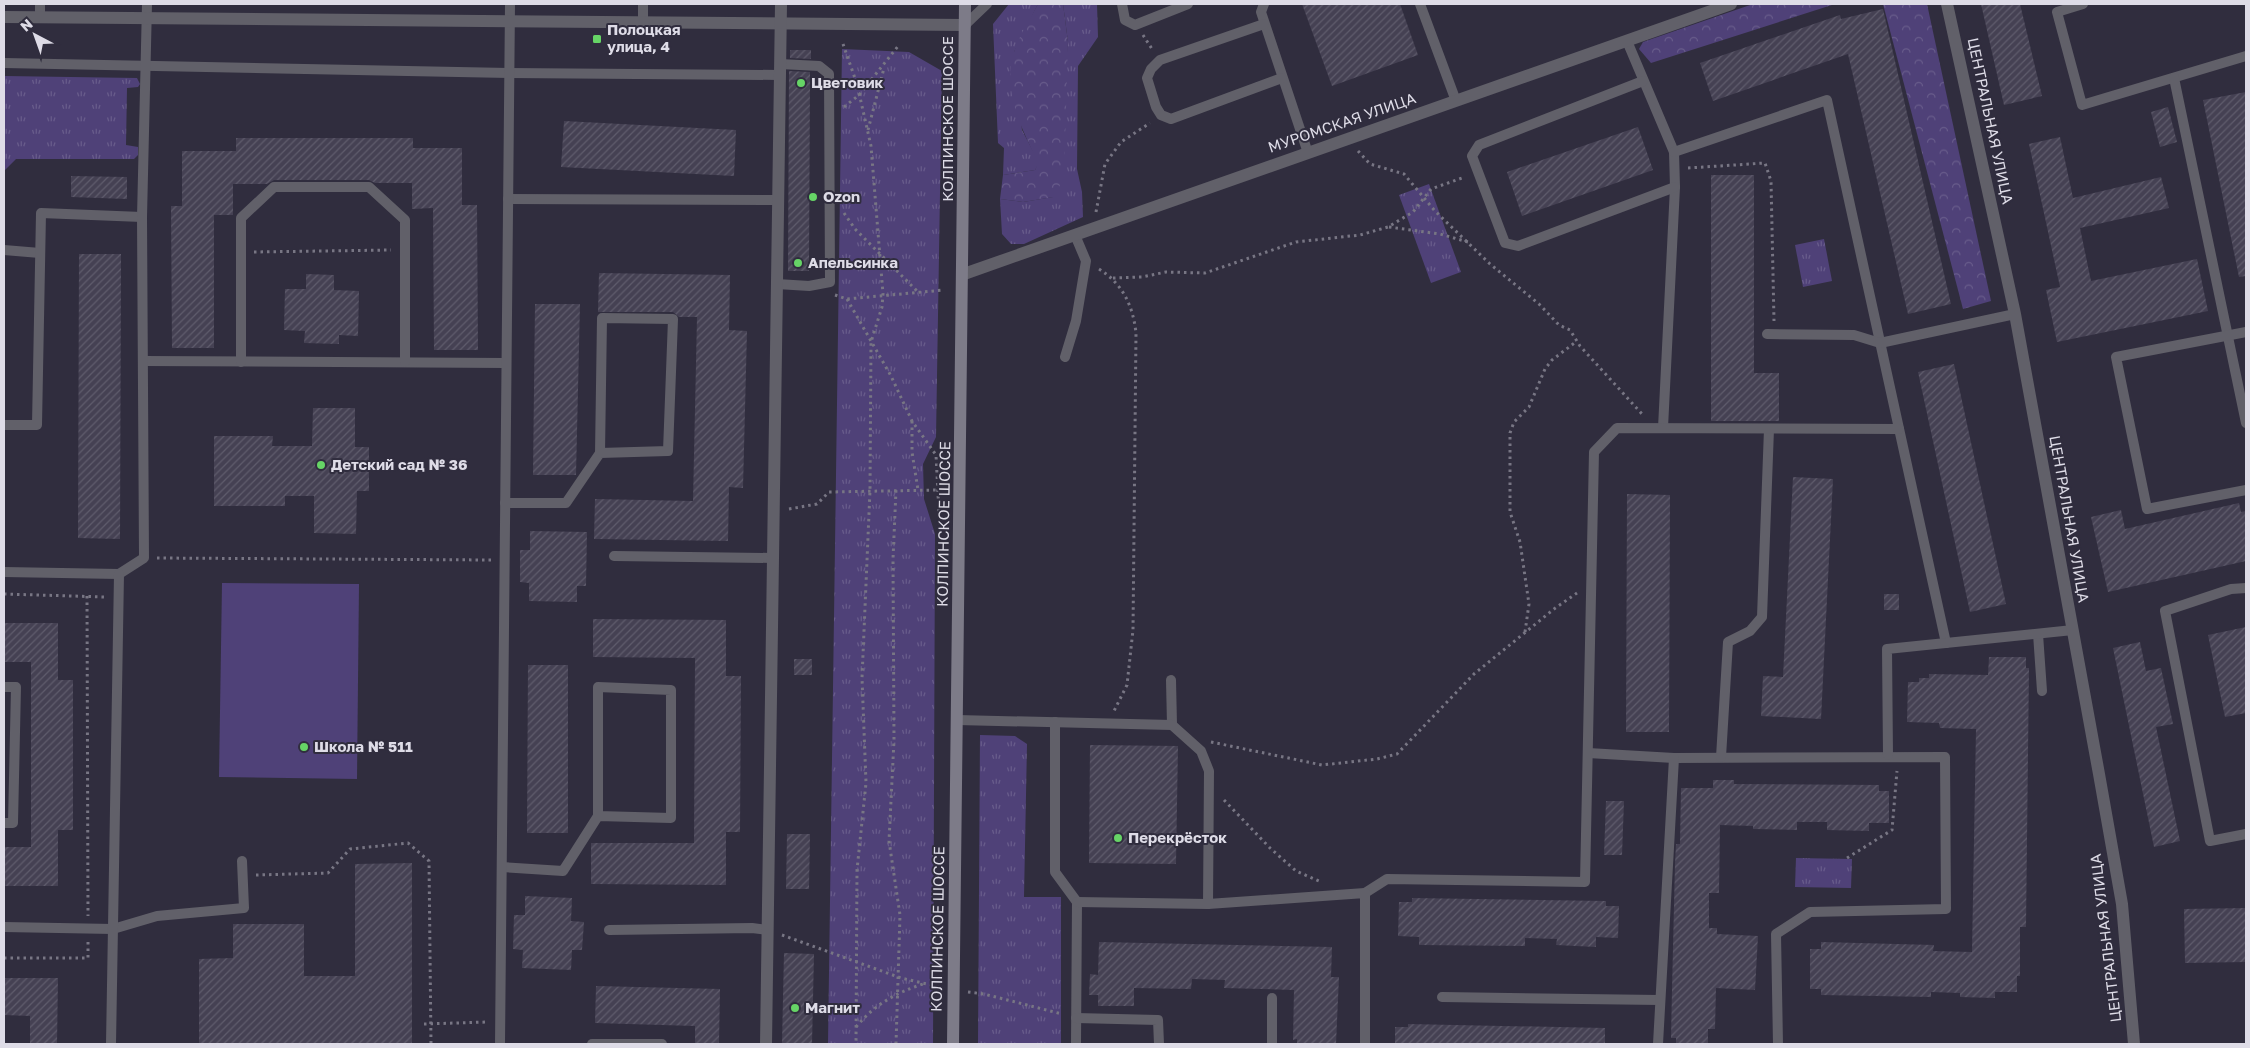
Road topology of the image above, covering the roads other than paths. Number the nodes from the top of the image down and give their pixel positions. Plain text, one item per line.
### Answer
1 (40, 4) edge
2 (147, 4) edge
3 (510, 4) edge
4 (643, 4) edge
5 (781, 4) edge
6 (965, 4) edge
7 (987, 4) edge
8 (1122, 4) edge
9 (1188, 4) edge
10 (1264, 4) edge
11 (1420, 4) edge
12 (1731, 4) edge
13 (1946, 4) edge
14 (2083, 4) edge
15 (4, 16) edge
16 (40, 17) junction
17 (146, 18) junction
18 (510, 21) junction
19 (643, 22) junction
20 (781, 24) junction
21 (1264, 24) junction
22 (965, 25) junction
23 (1627, 40) junction
24 (2246, 56) edge
25 (4, 63) edge
26 (146, 65) junction
27 (780, 69) junction
28 (509, 73) junction
29 (1282, 78) junction
30 (2174, 78) junction
31 (1643, 80) junction
32 (1456, 100) junction
33 (1674, 152) junction
34 (1308, 153) junction
35 (1675, 187) junction
36 (508, 199) junction
37 (778, 200) junction
38 (142, 217) junction
39 (1074, 235) junction
40 (4, 250) edge
41 (40, 253) junction
42 (964, 274) junction
43 (777, 284) junction
44 (2015, 314) junction
45 (2246, 332) edge
46 (1770, 334) road end
47 (2229, 336) junction
48 (1880, 343) junction
49 (1065, 357) dead end
50 (143, 362) junction
51 (241, 362) junction
52 (405, 362) junction
53 (506, 363) junction
54 (2246, 422) edge
55 (4, 425) edge
56 (1658, 428) junction
57 (1769, 429) junction
58 (1899, 429) junction
59 (600, 452) junction
60 (2246, 490) edge
61 (505, 503) junction
62 (614, 556) dead end
63 (773, 558) junction
64 (4, 572) edge
65 (119, 574) junction
66 (2246, 588) edge
67 (2073, 630) junction
68 (2038, 634) junction
69 (1946, 643) junction
70 (1172, 680) dead end
71 (4, 687) edge
72 (2042, 691) dead end
73 (958, 720) junction
74 (1055, 722) junction
75 (1172, 724) junction
76 (1588, 753) junction
77 (1888, 755) junction
78 (1721, 757) junction
79 (1674, 758) junction
80 (598, 816) junction
81 (4, 823) edge
82 (2246, 834) edge
83 (242, 861) dead end
84 (502, 867) junction
85 (1365, 893) junction
86 (1077, 902) junction
87 (1208, 904) junction
88 (4, 927) edge
89 (113, 929) junction
90 (609, 930) dead end
91 (768, 930) junction
92 (1442, 997) dead end
93 (1272, 998) dead end
94 (1660, 1000) junction
95 (1076, 1018) junction
96 (111, 1044) edge
97 (500, 1044) edge
98 (592, 1044) edge
99 (662, 1044) edge
100 (766, 1044) edge
101 (953, 1044) edge
102 (1076, 1044) edge
103 (1159, 1044) edge
104 (1272, 1044) edge
105 (1364, 1044) edge
106 (1658, 1044) edge
107 (1778, 1044) edge
108 (2134, 1044) edge

1 - 16 lane
2 - 17 lane
3 - 18 lane
4 - 19 lane
5 - 20 street
6 - 22 main road, КОЛПИНСКОЕ ШОССЕ
7 - 22 lane
8 - 9 lane
10 - 21 lane
11 - 32 lane
12 - 23 street, МУРОМСКАЯ УЛИЦА
13 - 44 street, ЦЕНТРАЛЬНАЯ УЛИЦА
14 - 30 lane
15 - 16 street
16 - 17 street
17 - 18 street
17 - 26 lane
18 - 19 street
18 - 28 lane
19 - 20 street
20 - 22 street
20 - 27 street
21 - 29 lane
21 - 29 lane
22 - 42 main road, КОЛПИНСКОЕ ШОССЕ
23 - 31 lane
23 - 32 street, МУРОМСКАЯ УЛИЦА
24 - 30 lane
25 - 26 lane
26 - 28 lane
26 - 38 lane
27 - 28 lane
27 - 37 street
27 - 43 lane
28 - 36 lane
29 - 34 lane
30 - 47 lane
31 - 33 lane
31 - 35 lane
32 - 34 street, МУРОМСКАЯ УЛИЦА
33 - 35 lane
33 - 48 lane
34 - 39 street, МУРОМСКАЯ УЛИЦА
35 - 56 lane
36 - 37 lane
36 - 53 lane
37 - 43 street
38 - 41 lane
38 - 50 lane
39 - 42 street, МУРОМСКАЯ УЛИЦА
39 - 49 lane
40 - 41 lane
41 - 55 lane
42 - 73 main road, КОЛПИНСКОЕ ШОССЕ
43 - 63 street
44 - 48 lane
44 - 67 street, ЦЕНТРАЛЬНАЯ УЛИЦА
45 - 47 lane
46 - 48 lane
47 - 54 lane
47 - 60 lane
48 - 58 lane
50 - 51 lane
50 - 65 lane
51 - 52 lane
51 - 52 lane
52 - 53 lane
53 - 61 lane
56 - 57 lane
56 - 76 lane
57 - 58 lane
57 - 78 lane
58 - 69 lane
59 - 59 lane
59 - 61 lane
61 - 84 lane
62 - 63 lane
63 - 91 street
64 - 65 lane
65 - 89 lane
66 - 82 lane
67 - 68 lane
67 - 108 street, ЦЕНТРАЛЬНАЯ УЛИЦА
68 - 69 lane
68 - 72 lane
69 - 77 lane
70 - 75 lane
71 - 81 lane
73 - 74 lane
73 - 101 main road, КОЛПИНСКОЕ ШОССЕ
74 - 75 lane
74 - 86 lane
75 - 87 lane
76 - 79 lane
76 - 85 lane
77 - 78 lane
77 - 107 lane
78 - 79 lane
79 - 94 lane
80 - 80 lane
80 - 84 lane
83 - 89 lane
84 - 97 lane
85 - 87 lane
85 - 105 lane
86 - 87 lane
86 - 95 lane
88 - 89 lane
89 - 96 lane
90 - 91 lane
91 - 100 street
92 - 94 lane
93 - 104 lane
94 - 106 lane
95 - 102 lane
95 - 103 lane
98 - 99 lane

